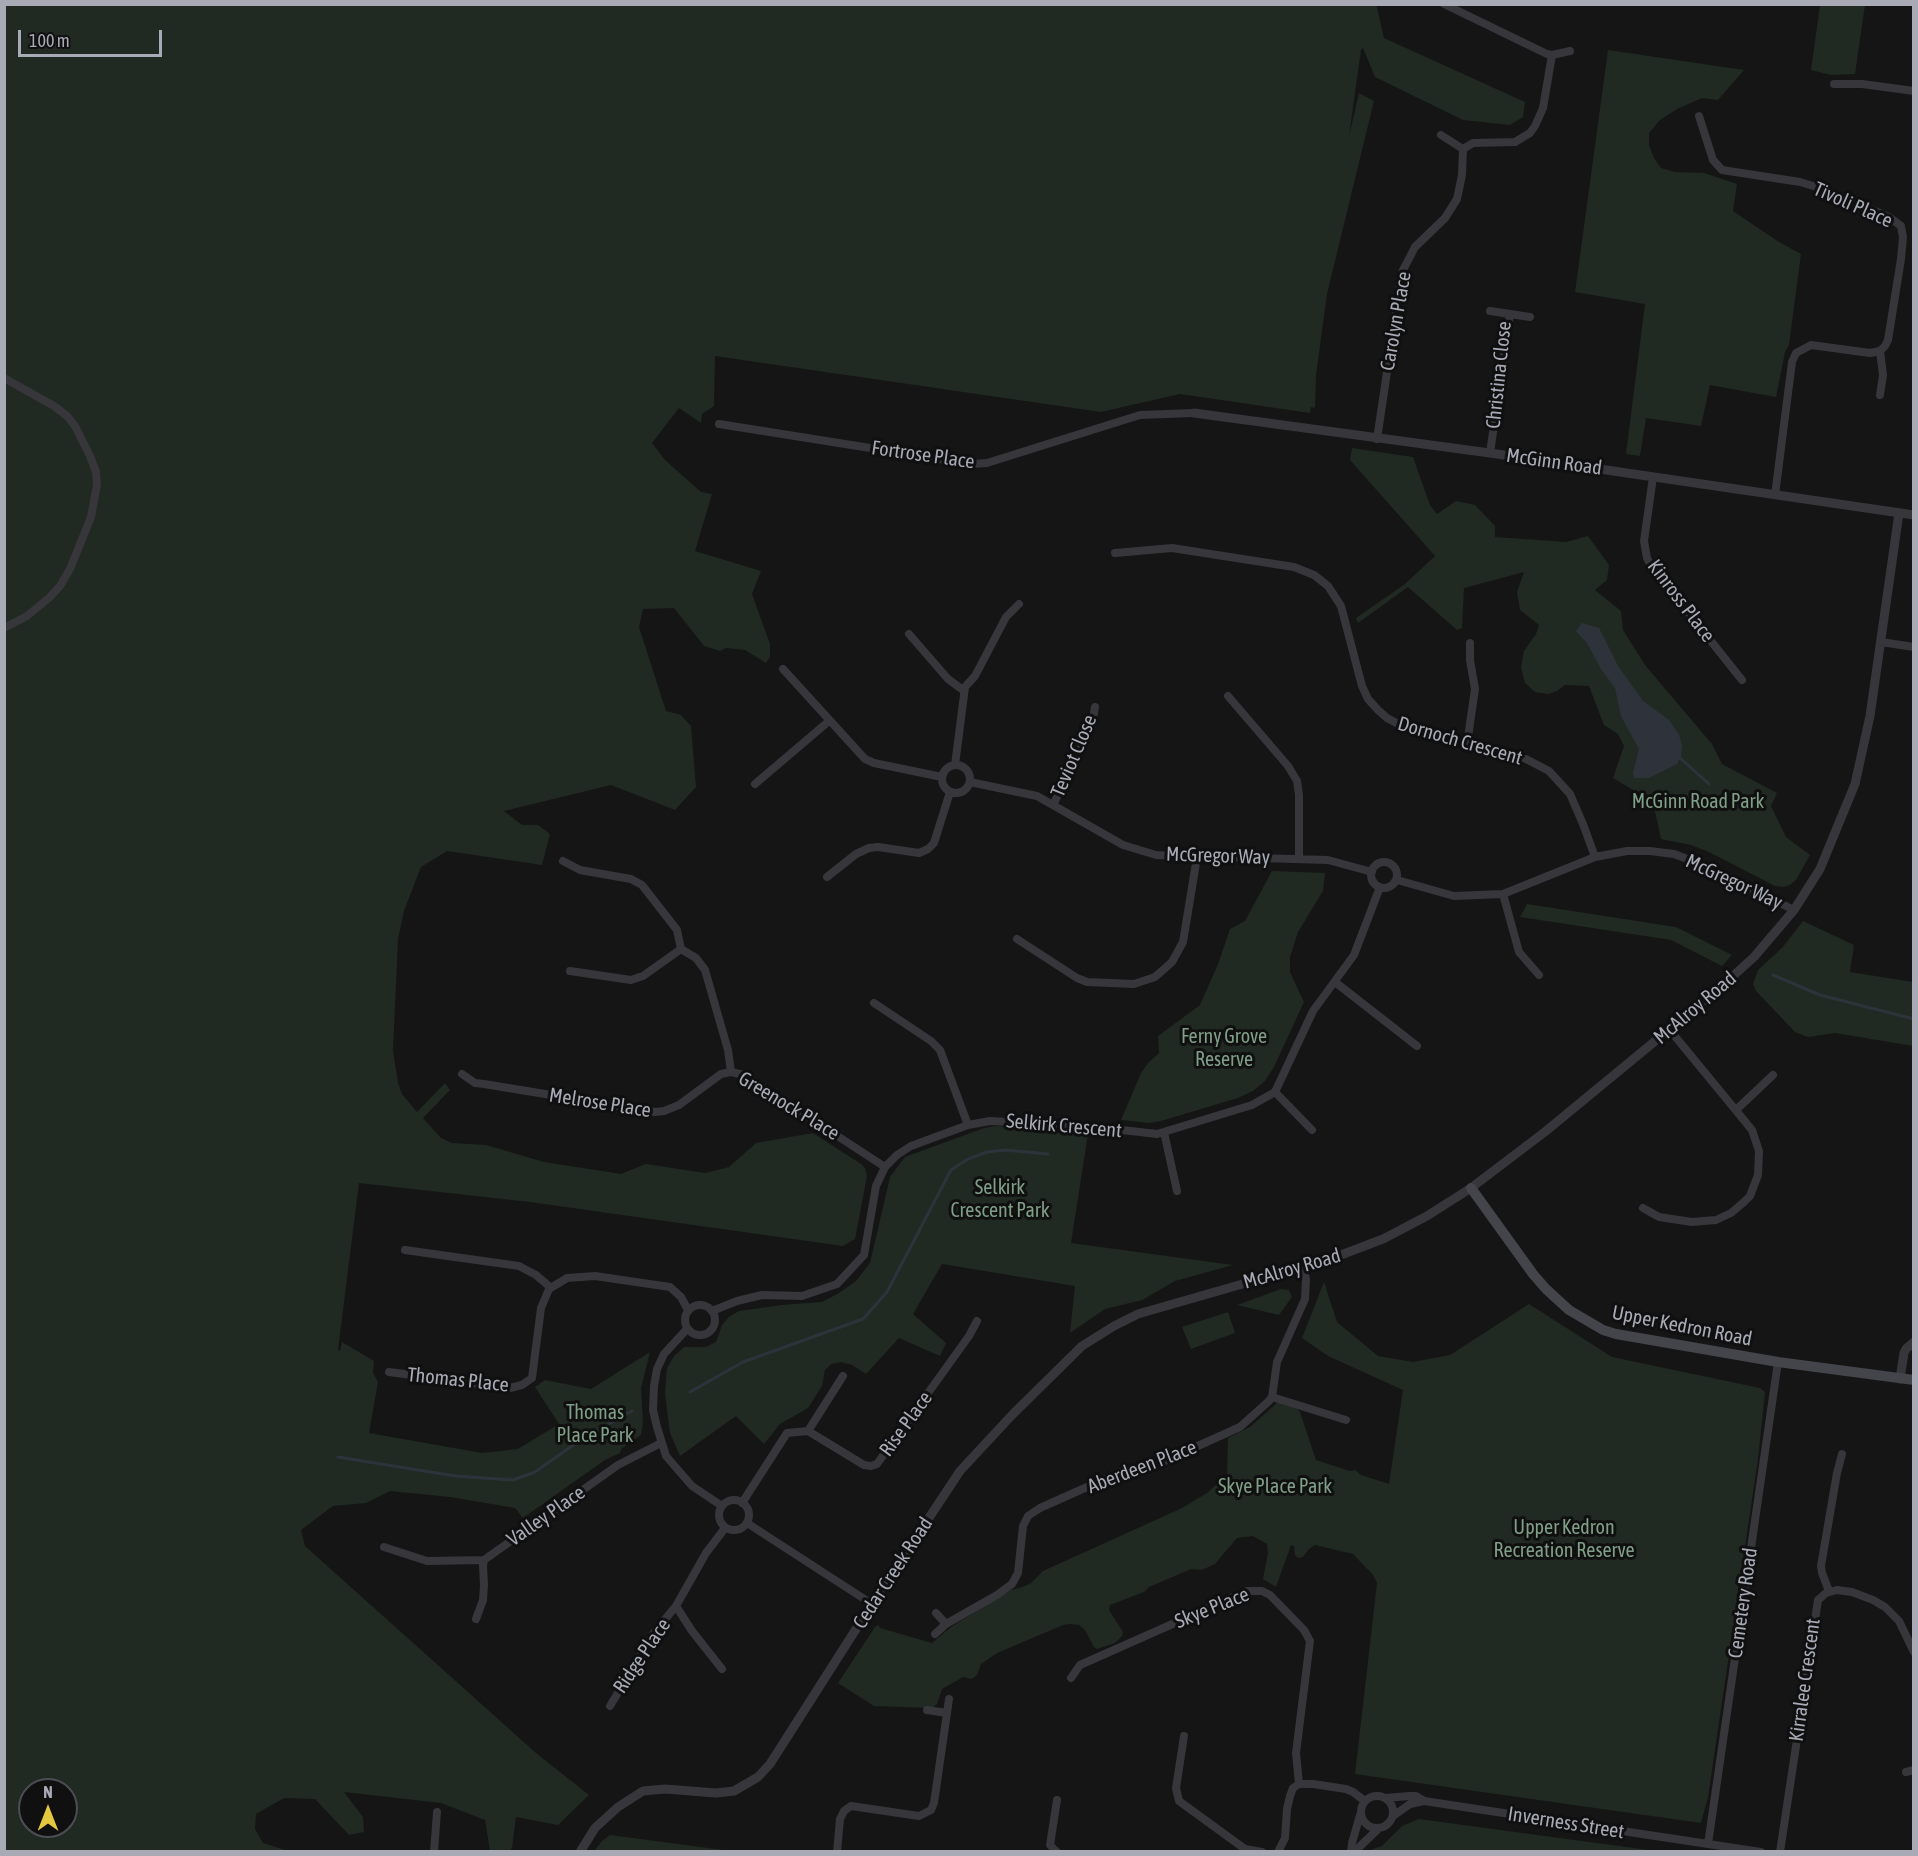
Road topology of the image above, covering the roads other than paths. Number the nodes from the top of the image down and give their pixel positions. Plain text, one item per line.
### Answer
1 (1444, 4) edge
2 (1570, 51) dead end
3 (1551, 55) junction
4 (1834, 84) dead end
5 (1914, 91) edge
6 (1699, 116) dead end
7 (1441, 135) dead end
8 (1463, 149) junction
9 (1490, 311) dead end
10 (1510, 314) junction
11 (1530, 317) dead end
12 (1880, 351) junction
13 (4, 378) edge
14 (1880, 395) dead end
15 (1194, 413) joint
16 (719, 424) dead end
17 (1377, 439) junction
18 (1490, 453) junction
19 (1653, 477) junction
20 (1775, 495) junction
21 (1899, 513) junction
22 (1914, 515) edge
23 (1115, 553) dead end
24 (1019, 604) dead end
25 (4, 628) edge
26 (909, 634) dead end
27 (1881, 642) junction
28 (1470, 643) dead end
29 (1914, 647) edge
30 (783, 669) dead end
31 (1742, 680) dead end
32 (963, 690) junction
33 (1228, 696) dead end
34 (1095, 707) dead end
35 (829, 721) junction
36 (1467, 744) junction
37 (955, 765) junction
38 (942, 777) junction
39 (970, 782) junction
40 (755, 784) dead end
41 (950, 792) junction
42 (1053, 805) junction
43 (1197, 857) junction
44 (1595, 857) junction
45 (1299, 858) junction
46 (563, 861) dead end
47 (1372, 872) junction
48 (827, 877) dead end
49 (1397, 880) junction
50 (1380, 887) junction
51 (1503, 894) junction
52 (1794, 910) junction
53 (1017, 939) dead end
54 (681, 949) junction
55 (570, 971) dead end
56 (1539, 975) dead end
57 (1335, 982) junction
58 (874, 1004) dead end
59 (1669, 1029) junction
60 (1417, 1046) dead end
61 (731, 1072) junction
62 (462, 1074) dead end
63 (1773, 1075) dead end
64 (1275, 1092) junction
65 (1736, 1110) junction
66 (968, 1125) junction
67 (1312, 1130) dead end
68 (1164, 1132) junction
69 (885, 1167) junction
70 (1471, 1188) junction
71 (1178, 1191) dead end
72 (1643, 1208) dead end
73 (405, 1250) dead end
74 (1303, 1266) junction
75 (550, 1287) junction
76 (1226, 1288) joint
77 (688, 1310) junction
78 (712, 1311) junction
79 (977, 1321) dead end
80 (687, 1329) junction
81 (1914, 1342) edge
82 (1778, 1362) junction
83 (388, 1372) dead end
84 (843, 1376) dead end
85 (1900, 1379) junction
86 (1914, 1380) edge
87 (1272, 1397) junction
88 (1346, 1420) dead end
89 (808, 1431) junction
90 (661, 1443) junction
91 (1842, 1455) dead end
92 (742, 1503) junction
93 (722, 1506) junction
94 (747, 1523) junction
95 (725, 1528) junction
96 (384, 1547) dead end
97 (484, 1560) junction
98 (1829, 1591) junction
99 (872, 1604) junction
100 (676, 1606) junction
101 (936, 1613) dead end
102 (476, 1619) dead end
103 (946, 1624) junction
104 (935, 1634) dead end
105 (1914, 1652) edge
106 (722, 1669) dead end
107 (1071, 1678) dead end
108 (949, 1699) dead end
109 (610, 1706) dead end
110 (927, 1710) dead end
111 (947, 1713) junction
112 (1184, 1736) dead end
113 (1299, 1784) junction
114 (1385, 1798) junction
115 (1057, 1800) dead end
116 (1365, 1801) junction
117 (1424, 1801) junction
118 (436, 1812) dead end
119 (1360, 1815) junction
120 (1393, 1816) junction
121 (1377, 1829) junction
122 (1708, 1844) junction
123 (434, 1851) edge
124 (580, 1851) edge
125 (837, 1851) edge
126 (1057, 1851) edge
127 (1262, 1851) edge
128 (1278, 1851) edge
129 (1352, 1851) edge
130 (1761, 1851) edge
131 (1780, 1851) edge

1 - 3 street
2 - 3 street
3 - 8 street
4 - 5 street
6 - 12 street, Tivoli Place
7 - 8 street
8 - 17 street, Carolyn Place
9 - 10 street, Christina Close
10 - 11 street
10 - 18 street, Christina Close
12 - 14 street
12 - 20 street
13 - 25 street
15 - 16 street, Fortrose Place
15 - 17 street, McGinn Road
17 - 18 street, McGinn Road
18 - 19 street, McGinn Road
19 - 20 street, McGinn Road
19 - 31 street, Kinross Place
20 - 21 street, McGinn Road
21 - 22 street, McGinn Road
21 - 27 street, McAlroy Road
23 - 36 street, Dornoch Crescent
24 - 32 street
26 - 32 street
27 - 29 street
27 - 52 street, McAlroy Road
28 - 36 street
30 - 35 street
32 - 37 street
33 - 45 street
34 - 42 street, Teviot Close
35 - 38 street
35 - 40 street
36 - 44 street, Dornoch Crescent
37 - 38 street
37 - 39 street
38 - 41 street
39 - 41 street
39 - 42 street, McGregor Way
41 - 48 street
42 - 43 street, McGregor Way
43 - 45 street, McGregor Way
43 - 53 street
44 - 51 street, McGregor Way
44 - 52 street, McGregor Way
45 - 47 street, McGregor Way
46 - 54 street, Greenock Place
47 - 49 street
47 - 50 street
49 - 50 street
49 - 51 street, McGregor Way
50 - 57 street
51 - 56 street
52 - 59 street, McAlroy Road
54 - 55 street
54 - 61 street, Greenock Place
57 - 60 street
57 - 64 street
58 - 66 street
59 - 65 street
59 - 70 street, McAlroy Road
61 - 62 street, Melrose Place
61 - 69 street, Greenock Place
63 - 65 street
64 - 67 street
64 - 68 street, Selkirk Crescent
65 - 72 street
66 - 68 street, Selkirk Crescent
66 - 69 street, Selkirk Crescent
68 - 71 street
69 - 78 street
70 - 74 street, McAlroy Road
70 - 82 main road, Upper Kedron Road
73 - 75 street
74 - 76 street, McAlroy Road
74 - 87 street
75 - 77 street
75 - 83 street, Thomas Place
76 - 99 street, Cedar Creek Road
77 - 78 street
77 - 80 street
78 - 80 street
79 - 89 street, Rise Place
80 - 90 street
81 - 85 street
82 - 85 main road, Upper Kedron Road
82 - 122 street, Cemetery Road
84 - 89 street
85 - 86 main road, Upper Kedron Road
87 - 88 street
87 - 103 street, Aberdeen Place
89 - 92 street
90 - 93 street
90 - 97 street, Valley Place
91 - 98 street
92 - 93 street
92 - 94 street
93 - 95 street
94 - 95 street
94 - 99 street
95 - 100 street, Ridge Place
96 - 97 street
97 - 102 street
98 - 105 street
98 - 131 street, Kirralee Crescent
99 - 124 street, Cedar Creek Road
100 - 106 street
100 - 109 street, Ridge Place
101 - 103 street
103 - 104 street, Aberdeen Place
107 - 113 street, Skye Place
108 - 111 street
110 - 111 street
111 - 125 street
112 - 127 street
113 - 116 street
113 - 128 street
114 - 116 street
114 - 117 street, Inverness Street
114 - 120 street
115 - 126 street
116 - 119 street
117 - 120 street
117 - 122 street, Inverness Street
118 - 123 street
119 - 121 street
119 - 129 street
120 - 121 street
121 - 129 street
122 - 130 street, Inverness Street

